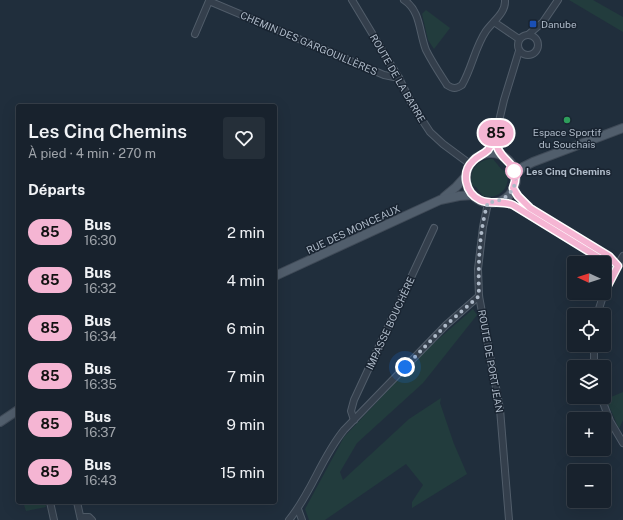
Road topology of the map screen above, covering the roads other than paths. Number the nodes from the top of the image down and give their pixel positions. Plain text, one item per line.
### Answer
1 (352, 0) edge
2 (404, 0) edge
3 (505, 0) edge
4 (558, 0) edge
5 (494, 22) junction
6 (543, 22) junction
7 (195, 34) dead end
8 (529, 34) junction
9 (519, 40) junction
10 (537, 40) junction
11 (519, 51) junction
12 (528, 55) junction
13 (514, 69) junction
14 (399, 78) junction
15 (623, 128) edge
16 (497, 130) junction
17 (484, 154) junction
18 (503, 156) junction
19 (510, 162) junction
20 (533, 162) junction
21 (470, 164) junction
22 (515, 175) junction
23 (466, 176) junction
24 (513, 188) junction
25 (473, 195) junction
26 (440, 200) junction
27 (488, 202) junction
28 (498, 202) junction
29 (434, 228) dead end
30 (623, 256) edge
31 (618, 266) junction
32 (277, 275) edge
33 (611, 280) edge
34 (479, 296) junction
35 (604, 404) edge
36 (16, 411) edge
37 (354, 420) junction
38 (0, 422) edge
39 (623, 443) edge
40 (50, 504) edge
41 (78, 504) edge
42 (298, 509) junction
43 (54, 520) edge
44 (82, 520) edge
45 (92, 520) edge
46 (289, 520) edge
47 (302, 520) edge
48 (509, 520) edge

1 - 14 street, ROUTE DE LA BARRE
2 - 5 street
3 - 5 street
4 - 6 street
5 - 9 street
6 - 8 street
6 - 10 street
7 - 14 street, CHEMIN DES GARGOUILLÈRES
8 - 9 street
8 - 10 street
9 - 11 street
10 - 12 street
11 - 12 street
11 - 13 street
12 - 13 street
13 - 16 street
14 - 21 street, ROUTE DE LA BARRE
15 - 20 main road
16 - 17 street
16 - 18 street
17 - 18 main road
17 - 21 main road
18 - 19 main road
19 - 20 main road
19 - 22 main road
20 - 22 main road
21 - 23 main road
22 - 24 main road
23 - 25 main road
23 - 26 main road, RUE DES MONCEAUX
24 - 28 main road
24 - 31 street
25 - 26 main road, RUE DES MONCEAUX
25 - 27 main road
26 - 32 main road, RUE DES MONCEAUX
27 - 28 main road
27 - 34 street, ROUTE DE PORT JEAN
28 - 31 street
29 - 37 street, IMPASSE BOUCHÈRE
30 - 31 street
31 - 33 street
34 - 37 street
34 - 48 street, ROUTE DE PORT JEAN
35 - 39 street
36 - 38 main road
37 - 42 street
40 - 43 street
41 - 44 street
42 - 46 street
42 - 47 street
44 - 45 street

